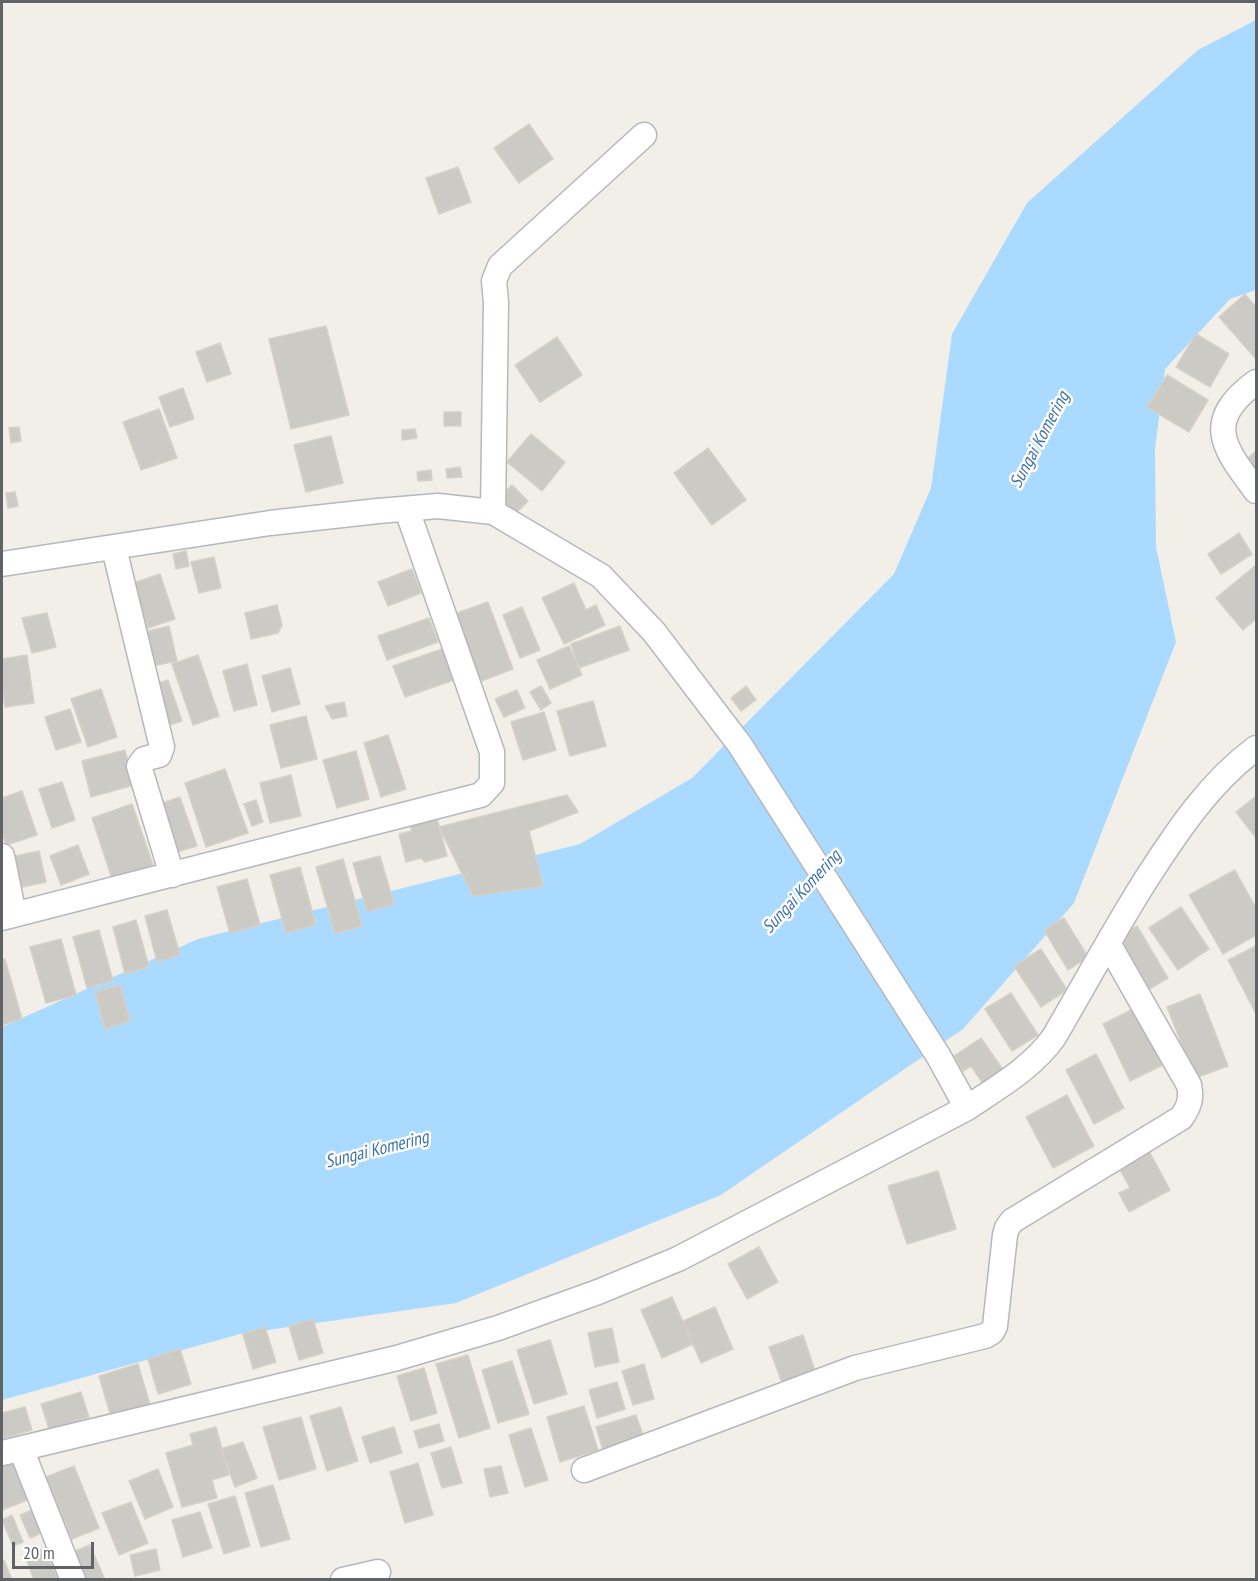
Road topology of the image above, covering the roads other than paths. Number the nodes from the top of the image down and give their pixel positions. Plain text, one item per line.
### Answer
1 (644, 135) dead end
2 (1257, 382) edge
3 (1257, 491) edge
4 (407, 510) junction
5 (493, 513) junction
6 (114, 548) junction
7 (2, 564) edge
8 (1257, 748) edge
9 (2, 855) edge
10 (172, 874) junction
11 (8, 916) edge
12 (1108, 943) junction
13 (967, 1108) junction
14 (11, 1451) edge
15 (584, 1470) dead end
16 (378, 1572) dead end
17 (74, 1580) edge
18 (343, 1580) edge

1 - 5 street
2 - 3 street
4 - 5 street
4 - 6 street
4 - 10 street
5 - 13 street
6 - 7 street
6 - 10 street
8 - 12 street
9 - 11 street
10 - 11 street
12 - 13 street
12 - 15 street
13 - 14 street
14 - 17 street
16 - 18 street

